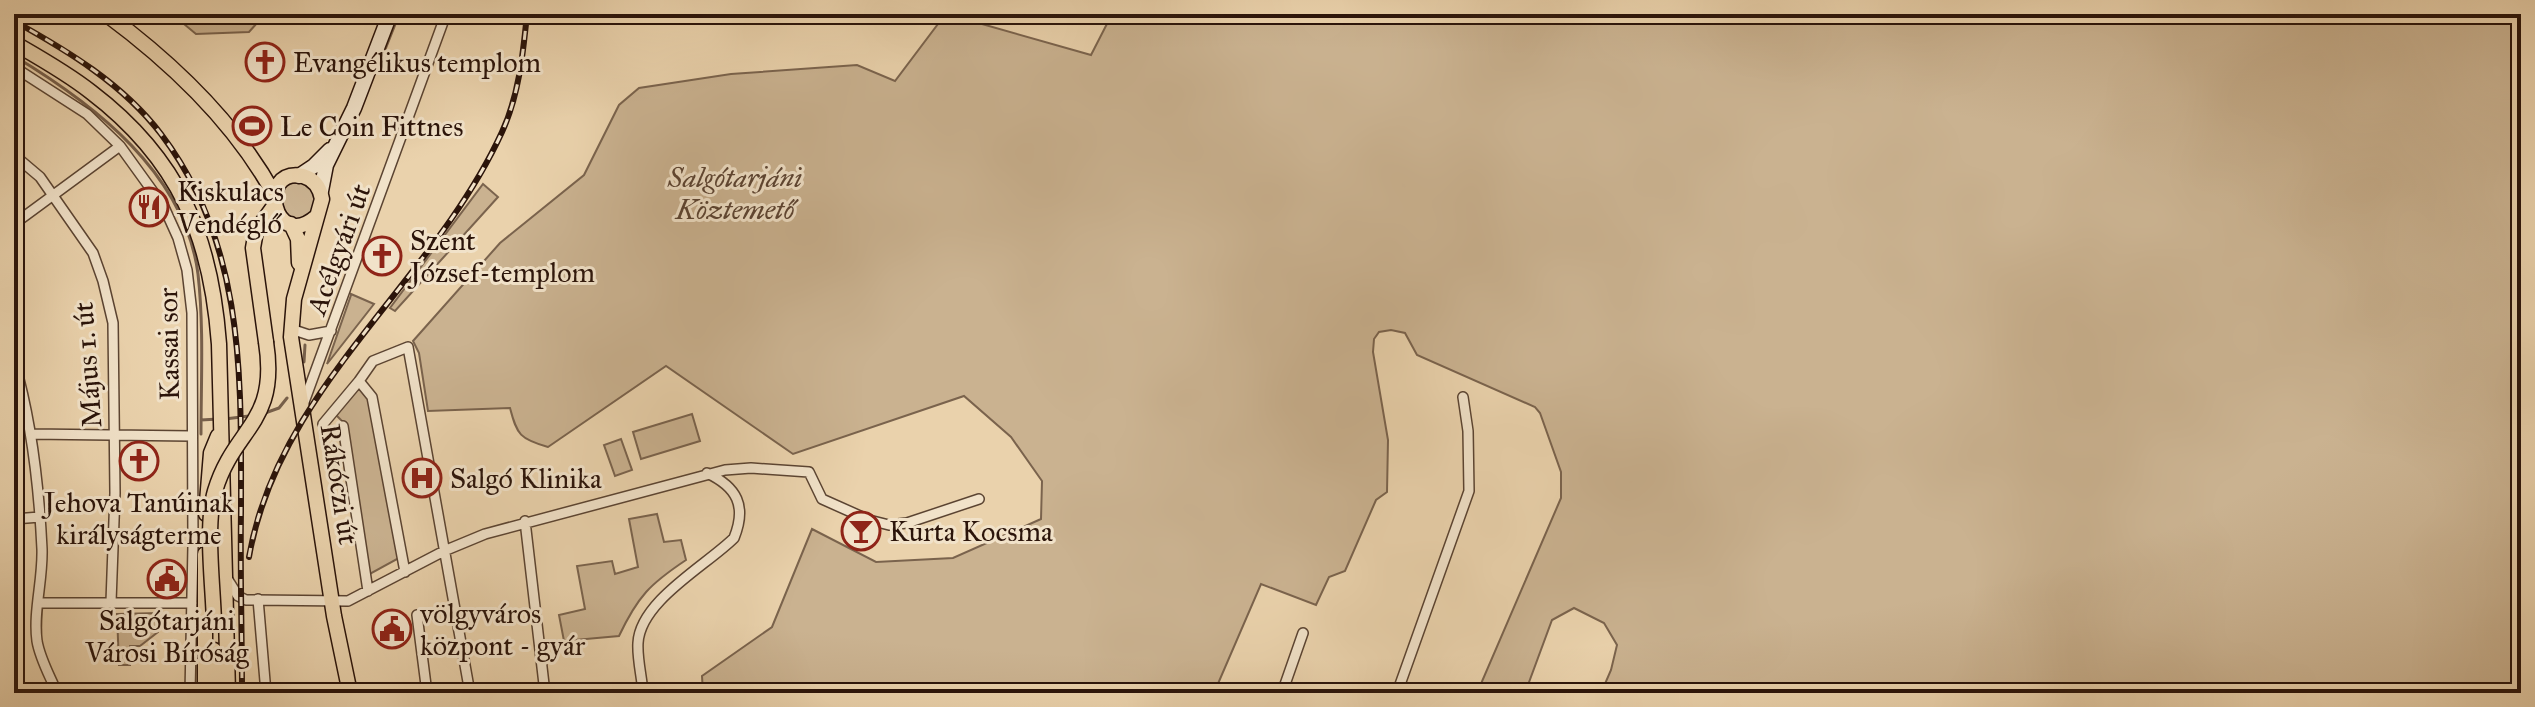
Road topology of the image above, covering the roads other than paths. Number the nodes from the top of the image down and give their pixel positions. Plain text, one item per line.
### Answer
1 (106, 14) edge
2 (390, 14) edge
3 (446, 14) edge
4 (14, 43) edge
5 (14, 67) edge
6 (342, 134) junction
7 (120, 146) junction
8 (244, 147) junction
9 (14, 155) edge
10 (294, 177) junction
11 (321, 191) junction
12 (53, 194) junction
13 (274, 200) junction
14 (316, 217) junction
15 (288, 222) junction
16 (14, 224) edge
17 (255, 266) junction
18 (298, 283) junction
19 (291, 329) junction
20 (331, 331) junction
21 (14, 361) edge
22 (359, 381) junction
23 (1463, 397) dead end
24 (302, 407) junction
25 (323, 424) dead end
26 (343, 426) dead end
27 (220, 428) junction
28 (31, 434) junction
29 (114, 434) junction
30 (191, 436) junction
31 (738, 469) junction
32 (707, 473) junction
33 (735, 494) junction
34 (979, 499) dead end
35 (40, 517) junction
36 (14, 519) edge
37 (525, 521) junction
38 (444, 551) junction
39 (226, 571) junction
40 (405, 572) junction
41 (330, 582) junction
42 (368, 591) junction
43 (258, 599) junction
44 (312, 601) junction
45 (332, 601) junction
46 (111, 602) junction
47 (39, 603) junction
48 (203, 607) junction
49 (417, 615) dead end
50 (1303, 633) dead end
51 (57, 693) edge
52 (190, 693) edge
53 (205, 693) edge
54 (215, 693) edge
55 (228, 693) edge
56 (266, 693) edge
57 (350, 693) edge
58 (427, 693) edge
59 (470, 693) edge
60 (545, 693) edge
61 (643, 693) edge
62 (1282, 693) edge
63 (1397, 693) edge

1 - 8 main road
2 - 6 main road
3 - 20 street, Acélgyári út
4 - 27 main road
5 - 7 street, Kassai sor
6 - 10 main road
6 - 11 main road
7 - 12 street
7 - 30 street, Kassai sor
8 - 10 main road
8 - 13 main road
9 - 12 street, Május 1. út
10 - 11 main road
10 - 13 main road
11 - 14 main road
12 - 16 street
12 - 29 street, Május 1. út
13 - 15 main road
13 - 17 main road
14 - 15 main road
14 - 18 main road
15 - 17 main road
15 - 18 main road
17 - 48 main road, bridge
18 - 19 main road, Rákóczi út
19 - 20 street
19 - 24 main road, Rákóczi út
20 - 24 street, Acélgyári út
21 - 28 street
22 - 25 street
22 - 38 street
22 - 40 street
23 - 63 street
24 - 41 main road, Rákóczi út
26 - 42 street
27 - 39 main road
27 - 48 main road
28 - 29 street
28 - 35 street
29 - 30 street
29 - 46 street, Május 1. út
30 - 48 street, Kassai sor
31 - 32 street
31 - 33 street
31 - 34 street
32 - 33 street
32 - 37 street
33 - 61 street
35 - 36 street
35 - 47 street
37 - 38 street
37 - 60 street
38 - 40 street
38 - 59 street
39 - 43 street
39 - 55 main road
40 - 42 street
41 - 44 street
41 - 45 main road, Rákóczi út
42 - 45 street
43 - 44 street
43 - 56 street
44 - 45 street
45 - 57 main road, Rákóczi út
46 - 47 street
46 - 48 street
47 - 51 street
48 - 52 street, Kassai sor
48 - 53 main road
48 - 54 main road
49 - 58 street
50 - 62 street

